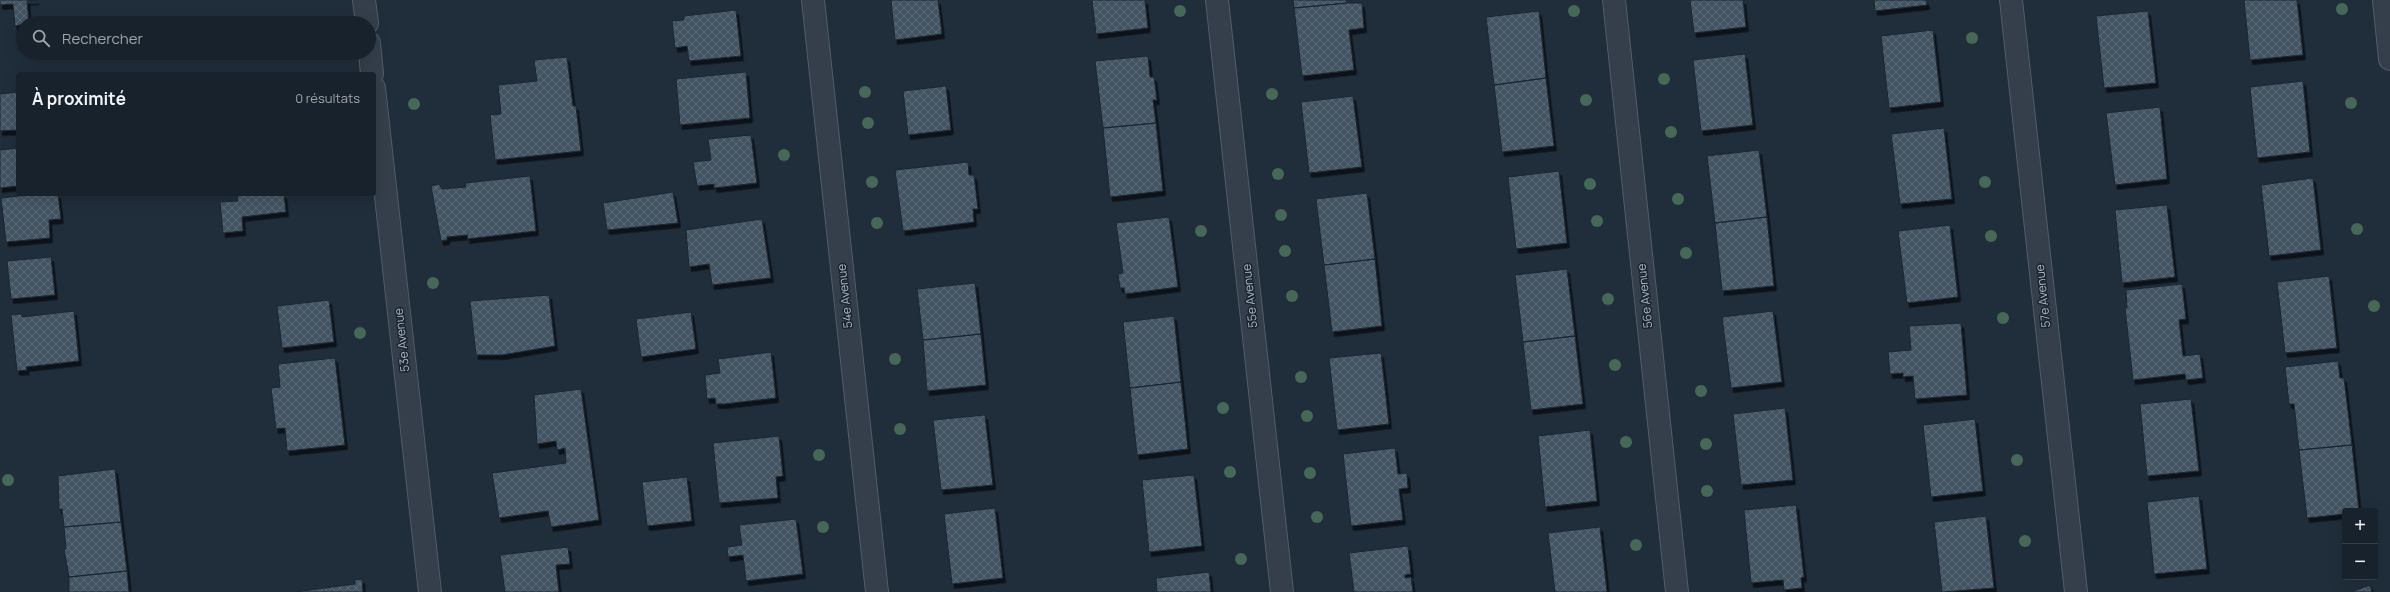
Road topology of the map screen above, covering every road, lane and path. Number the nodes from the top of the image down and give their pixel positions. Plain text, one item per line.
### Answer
1 (364, 0) edge
2 (814, 0) edge
3 (1217, 0) edge
4 (1614, 0) edge
5 (2011, 0) edge
6 (2384, 0) edge
7 (366, 16) edge
8 (2390, 59) edge
9 (371, 60) edge
10 (372, 72) edge
11 (376, 106) edge
12 (430, 592) edge
13 (877, 592) edge
14 (1282, 592) edge
15 (1677, 592) edge
16 (2076, 592) edge

1 - 7 street
2 - 13 street, 54e Avenue
3 - 14 street, 55e Avenue
4 - 15 street, 56e Avenue
5 - 16 street, 57e Avenue
6 - 8 street
9 - 10 street
11 - 12 street, 53e Avenue

